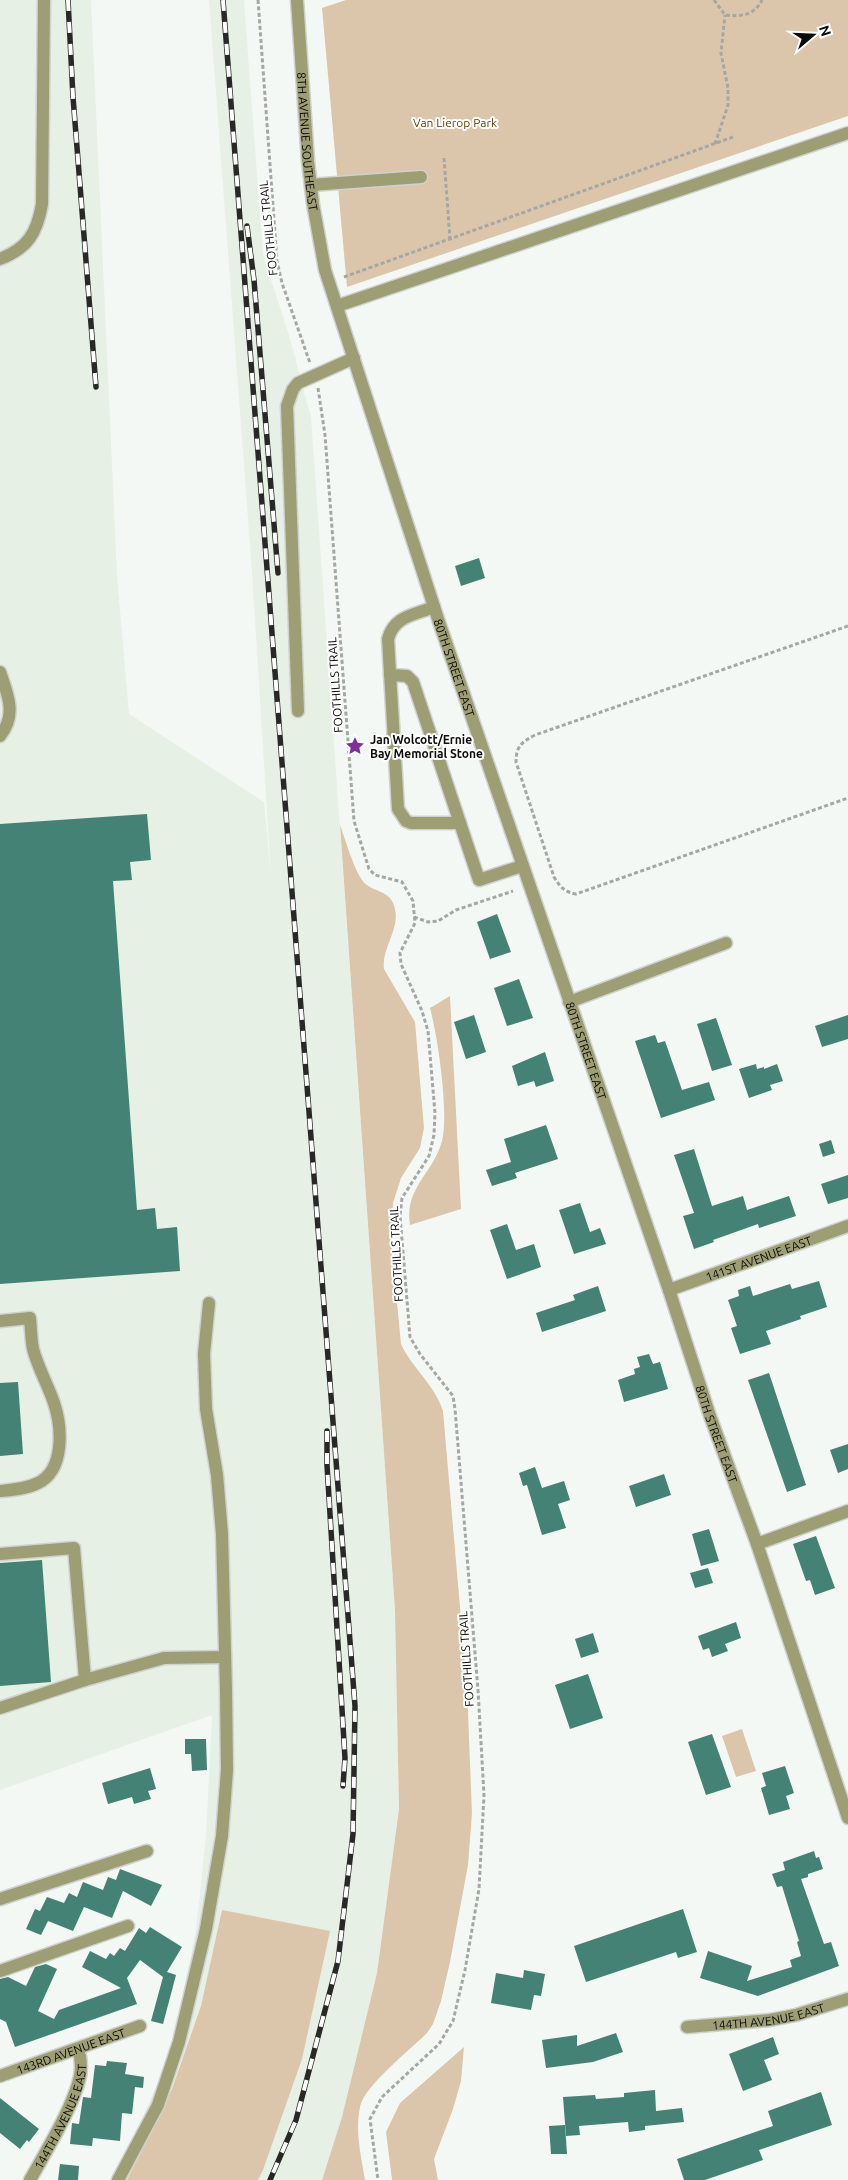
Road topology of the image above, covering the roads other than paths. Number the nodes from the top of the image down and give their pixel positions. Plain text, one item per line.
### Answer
1 (44, 0) edge
2 (297, 0) edge
3 (848, 133) edge
4 (421, 177) dead end
5 (311, 185) junction
6 (0, 259) edge
7 (329, 282) joint
8 (336, 306) junction
9 (354, 358) junction
10 (434, 607) junction
11 (0, 672) edge
12 (390, 675) junction
13 (298, 711) dead end
14 (0, 736) edge
15 (460, 823) junction
16 (522, 866) junction
17 (726, 943) dead end
18 (569, 1002) junction
19 (848, 1226) edge
20 (669, 1290) junction
21 (209, 1303) dead end
22 (0, 1321) edge
23 (0, 1491) edge
24 (848, 1511) edge
25 (757, 1544) junction
26 (0, 1554) edge
27 (225, 1657) junction
28 (85, 1680) junction
29 (0, 1708) edge
30 (848, 1818) edge
31 (147, 1851) dead end
32 (0, 1899) edge
33 (128, 1926) dead end
34 (0, 1971) edge
35 (848, 1999) edge
36 (140, 2026) dead end
37 (687, 2027) dead end
38 (78, 2049) junction
39 (0, 2076) edge
40 (30, 2180) edge
41 (118, 2180) edge

1 - 6 street
2 - 5 street, 8TH AVENUE SOUTHEAST
3 - 8 street
4 - 5 street
5 - 7 street, 8TH AVENUE SOUTHEAST
7 - 8 street, 80TH STREET EAST
8 - 9 street, 80TH STREET EAST
9 - 10 street, 80TH STREET EAST
9 - 13 street
10 - 12 street
10 - 16 street, 80TH STREET EAST
11 - 14 street
12 - 15 street
12 - 15 street
15 - 16 street
16 - 18 street, 80TH STREET EAST
17 - 18 street
18 - 20 street, 80TH STREET EAST
19 - 20 street, 141ST AVENUE EAST
20 - 25 street, 80TH STREET EAST
21 - 27 street
22 - 23 street
24 - 25 street
25 - 30 street, 80TH STREET EAST
26 - 28 street
27 - 28 street
27 - 41 street
28 - 29 street
31 - 32 street
33 - 34 street
35 - 37 street, 144TH AVENUE EAST
36 - 38 street, 143RD AVENUE EAST
38 - 39 street, 143RD AVENUE EAST
38 - 40 street, 144TH AVENUE EAST

